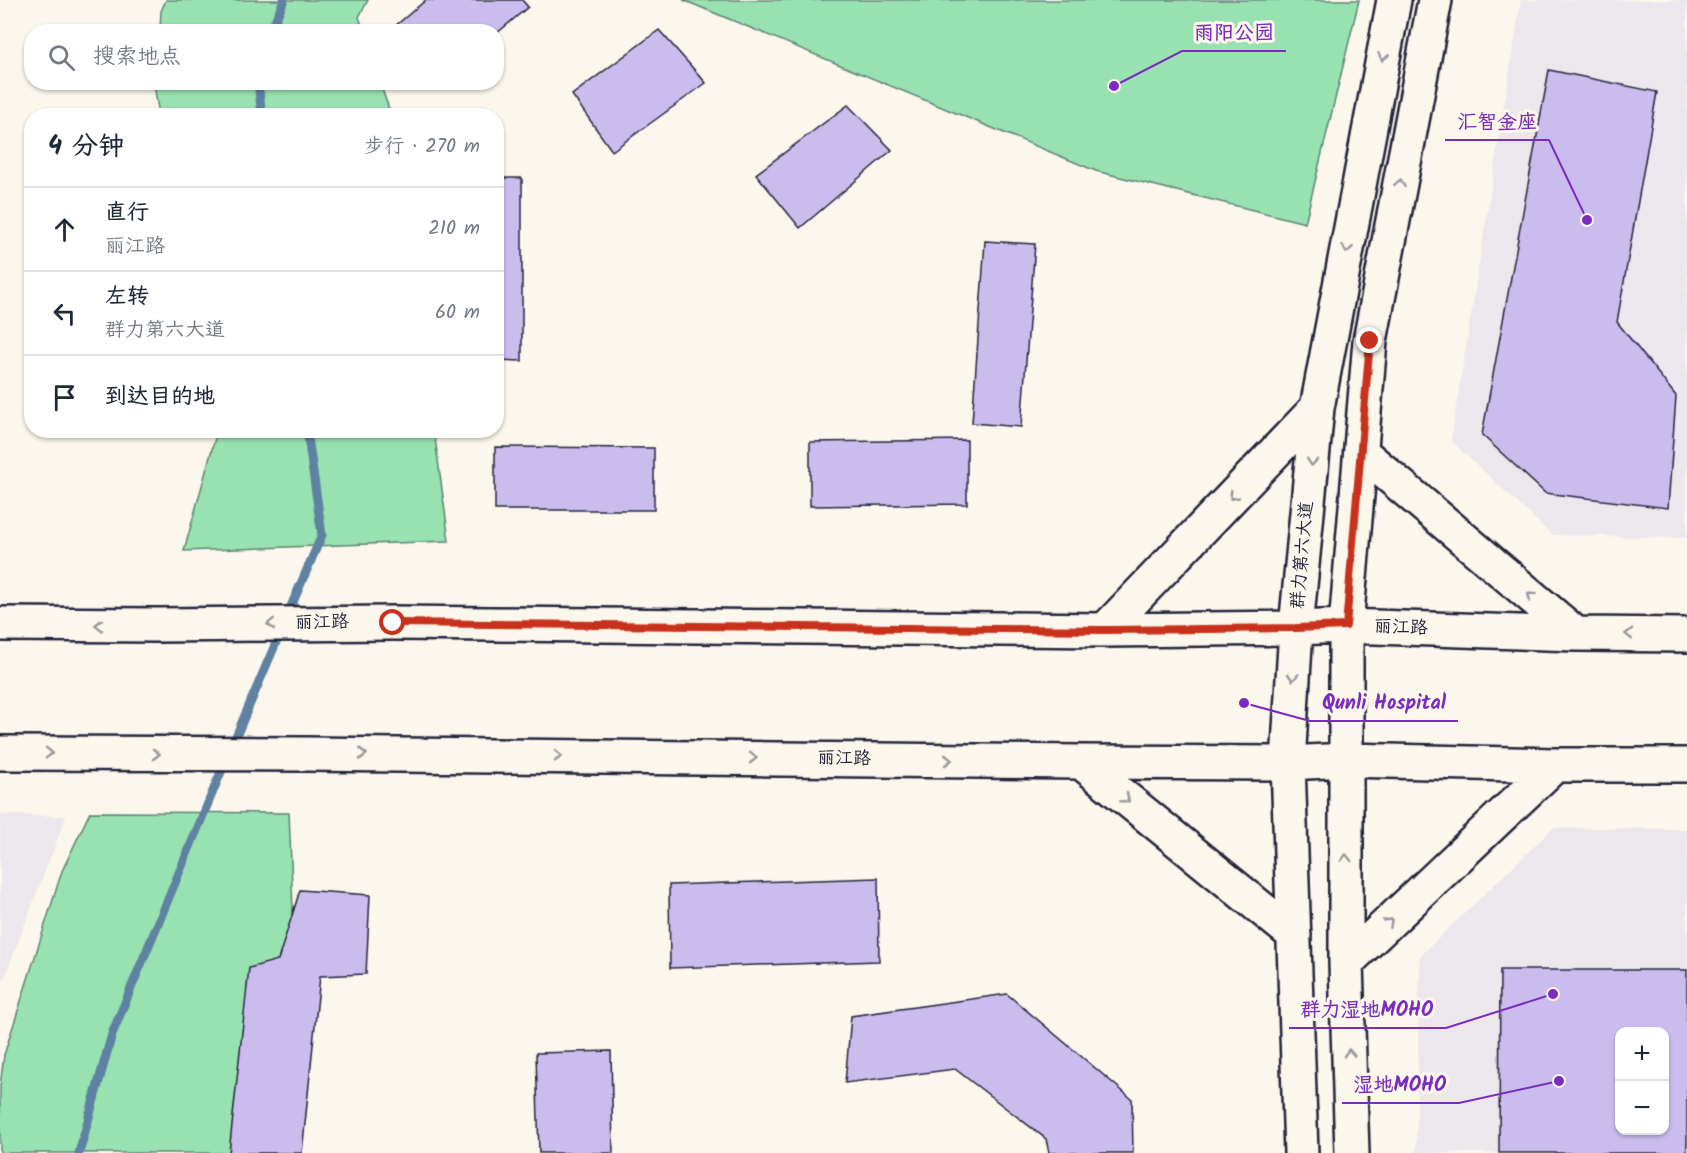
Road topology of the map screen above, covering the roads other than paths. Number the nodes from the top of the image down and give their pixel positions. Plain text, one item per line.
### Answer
1 (1394, 0) edge
2 (1435, 0) edge
3 (1317, 408) junction
4 (1361, 452) junction
5 (0, 624) edge
6 (1346, 626) junction
7 (1296, 628) junction
8 (1105, 630) junction
9 (1576, 634) junction
10 (1687, 635) edge
11 (0, 753) edge
12 (1346, 760) junction
13 (1081, 762) junction
14 (1288, 763) junction
15 (1555, 765) junction
16 (1687, 765) edge
17 (1294, 935) junction
18 (1346, 963) junction
19 (1301, 1153) edge
20 (1352, 1153) edge

1 -> 3 main road, 群力第六大道
4 -> 2 main road
3 -> 7 main road, 群力第六大道
3 -> 8 main road
4 - 6 main road
9 -> 4 main road
8 -> 5 main road, 丽江路
6 - 7 main road, 丽江路
6 - 9 main road, 丽江路
6 - 12 main road
7 - 8 main road, 丽江路
7 -> 14 main road, 群力第六大道
10 -> 9 main road, 丽江路
11 -> 13 main road, 丽江路
12 - 14 main road, 丽江路
12 - 15 main road, 丽江路
18 -> 12 main road
13 - 14 main road, 丽江路
13 -> 17 main road
14 - 17 main road, 群力第六大道
15 - 16 main road, 丽江路
18 -> 15 main road
17 - 19 main road, 群力第六大道
20 -> 18 main road

